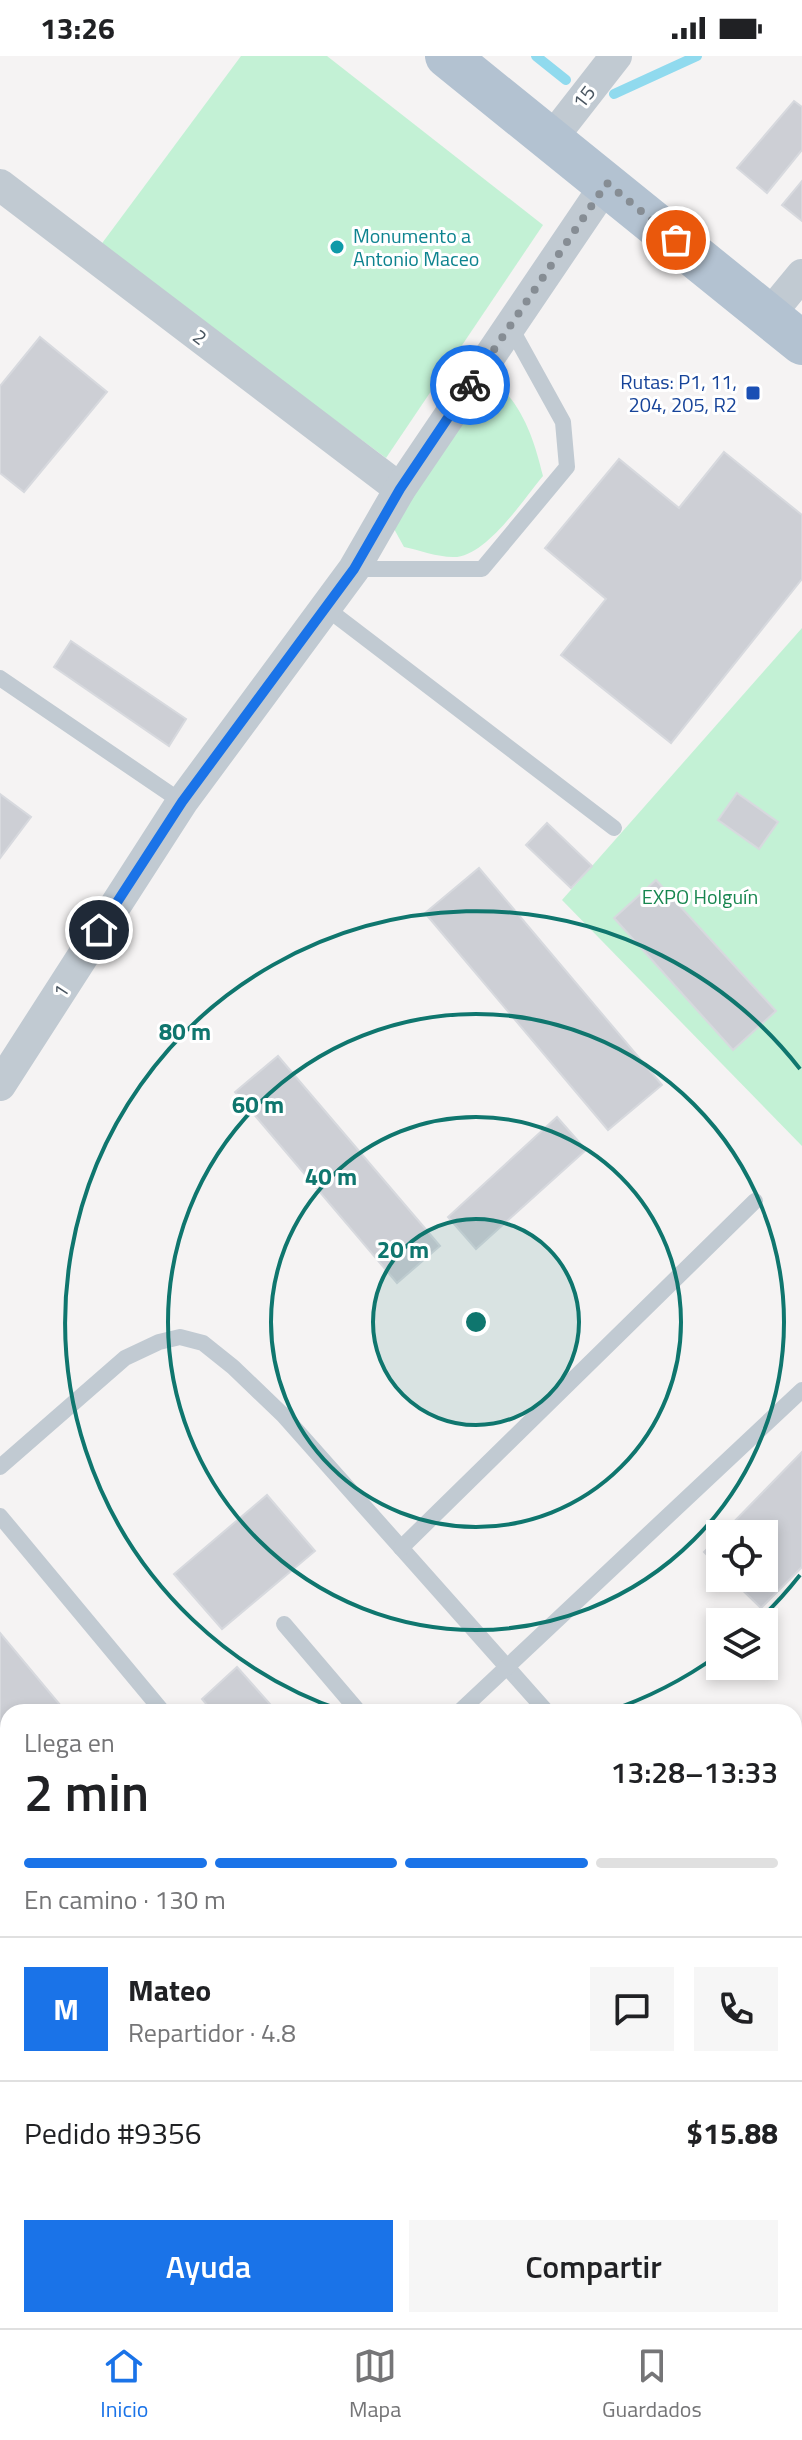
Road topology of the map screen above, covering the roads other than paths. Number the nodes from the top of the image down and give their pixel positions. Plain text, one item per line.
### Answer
1 (447, 56) edge
2 (616, 56) edge
3 (552, 138) junction
4 (607, 183) junction
5 (0, 185) edge
6 (510, 326) junction
7 (802, 343) edge
8 (400, 489) junction
9 (354, 569) junction
10 (326, 608) junction
11 (0, 678) edge
12 (182, 802) junction
13 (614, 828) dead end
14 (0, 1085) edge
15 (755, 1201) dead end
16 (802, 1390) edge
17 (0, 1467) edge
18 (0, 1516) edge
19 (401, 1548) junction
20 (284, 1624) dead end
21 (505, 1667) junction
22 (156, 1704) edge
23 (352, 1704) edge
24 (467, 1704) edge
25 (540, 1704) edge

1 - 3 main road
2 - 3 street, 15
3 - 4 main road
4 - 6 street, 1
4 - 7 main road
5 - 8 street, 2
6 - 8 street, 1
6 - 9 lane
8 - 9 street, 1
9 - 10 street, 1
10 - 12 street, 1
10 - 13 lane
11 - 12 lane
12 - 14 street, 1
15 - 19 lane
16 - 21 lane
17 - 19 lane
18 - 22 lane
19 - 21 lane
20 - 23 lane
21 - 24 lane
21 - 25 lane

